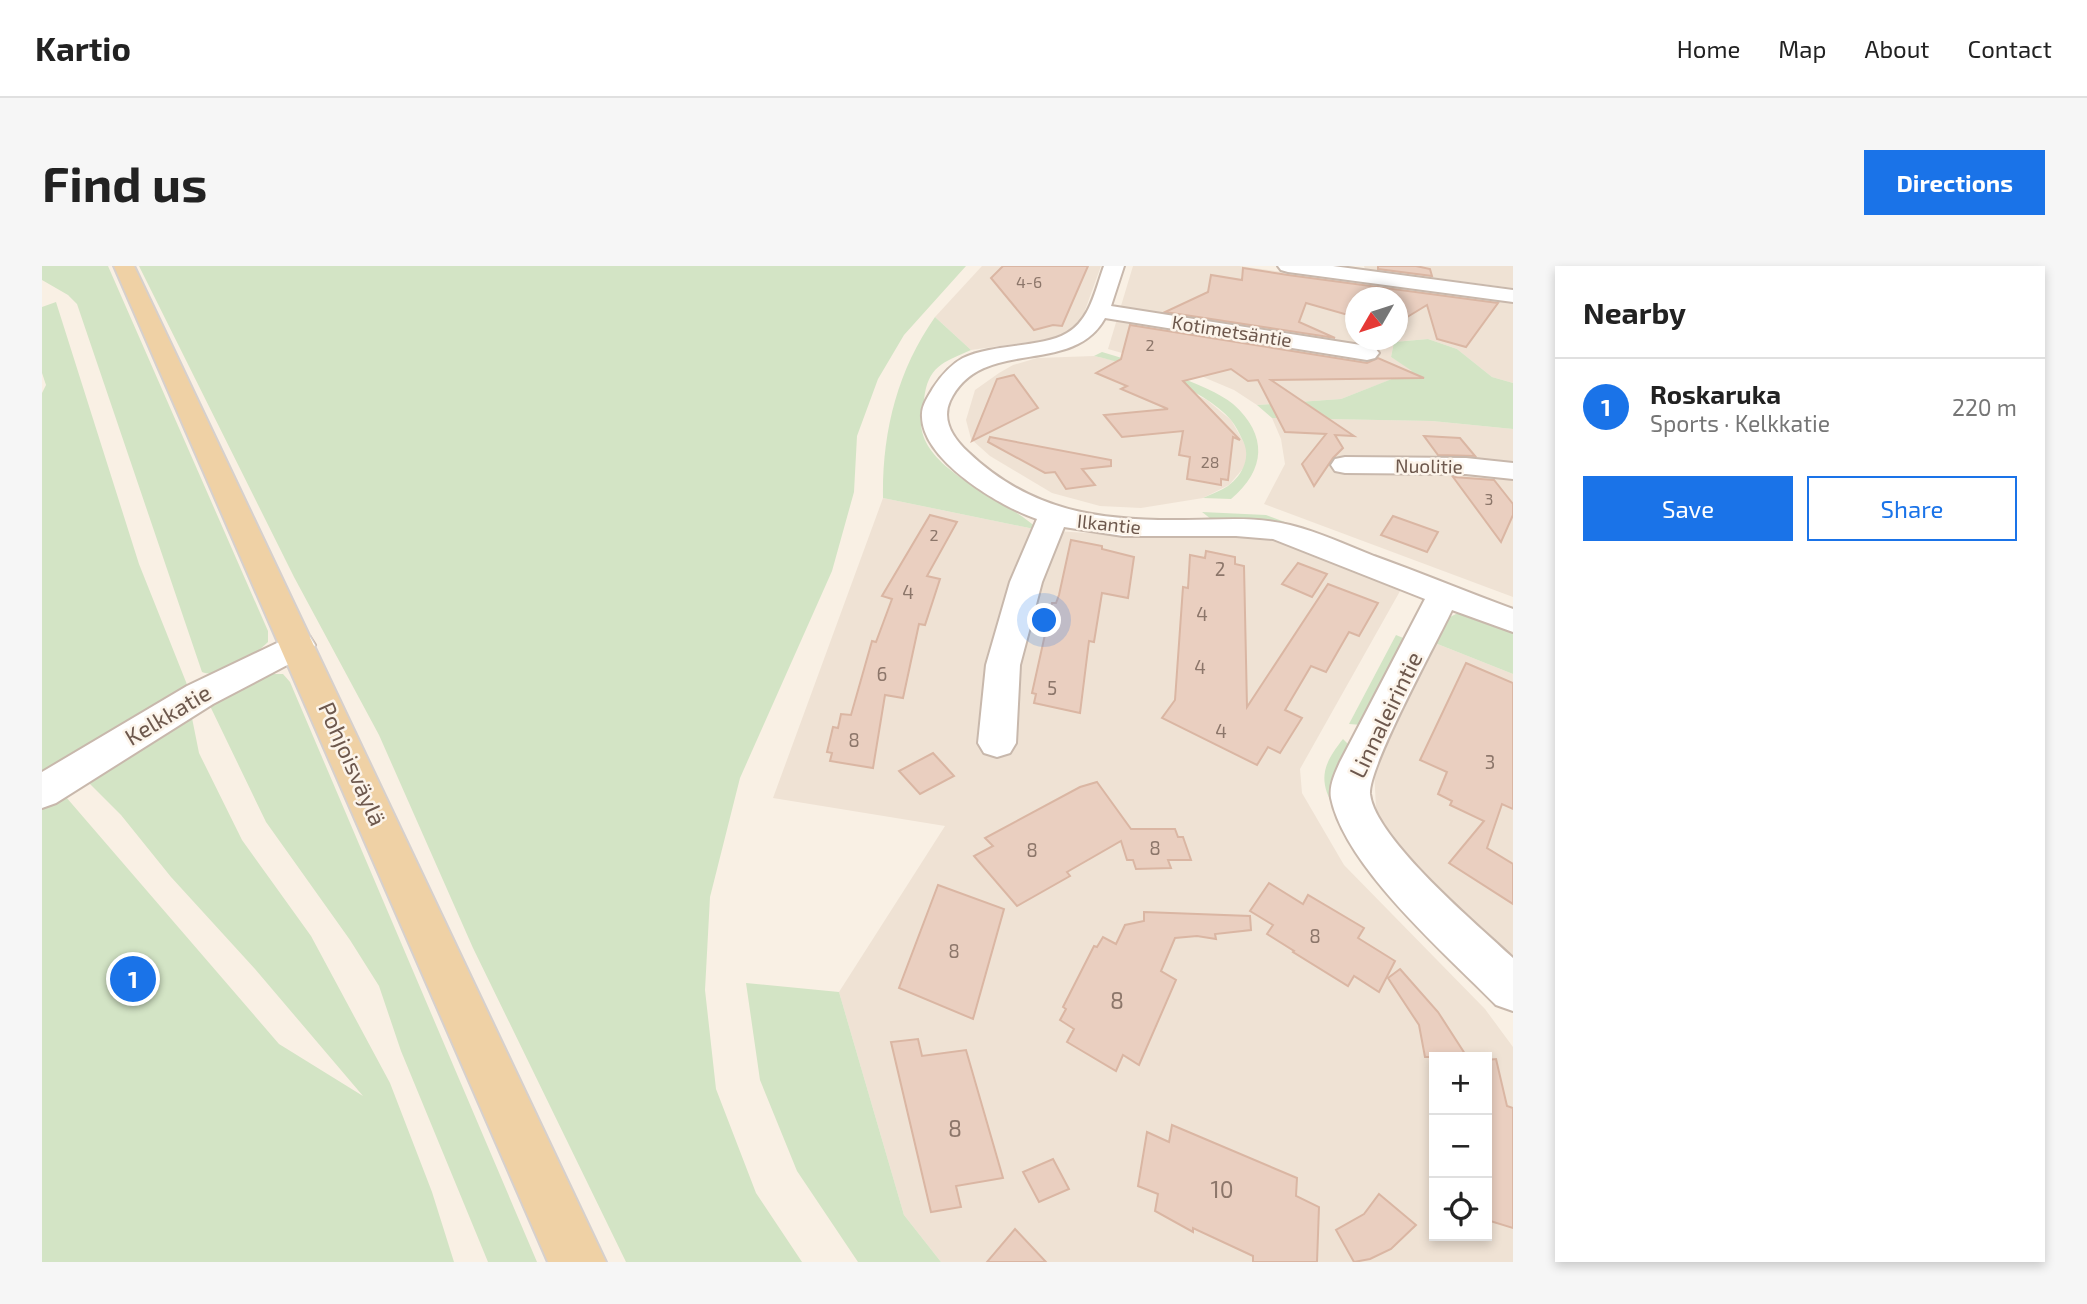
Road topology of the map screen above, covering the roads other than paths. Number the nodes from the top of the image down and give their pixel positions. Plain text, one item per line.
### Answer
1 (1114, 266) edge
2 (1288, 266) edge
3 (124, 267) edge
4 (1356, 271) edge
5 (1513, 296) edge
6 (1096, 314) junction
7 (1367, 353) dead end
8 (1345, 465) dead end
9 (1513, 471) edge
10 (1053, 517) junction
11 (1444, 594) junction
12 (1513, 621) edge
13 (298, 645) junction
14 (997, 743) dead end
15 (42, 792) edge
16 (1513, 989) edge
17 (577, 1262) edge

1 - 6 street
2 - 4 street
3 - 13 main road, Pohjoisväylä
4 - 5 street
6 - 7 street, Kotimetsäntie
6 - 10 street, Ilkantie
8 - 9 street, Nuolitie
10 - 11 street, Ilkantie
10 - 14 street
11 - 12 street, Ilkantie
11 - 16 street, Linnaleirintie
13 - 15 street, Kelkkatie
13 - 17 main road, Pohjoisväylä

